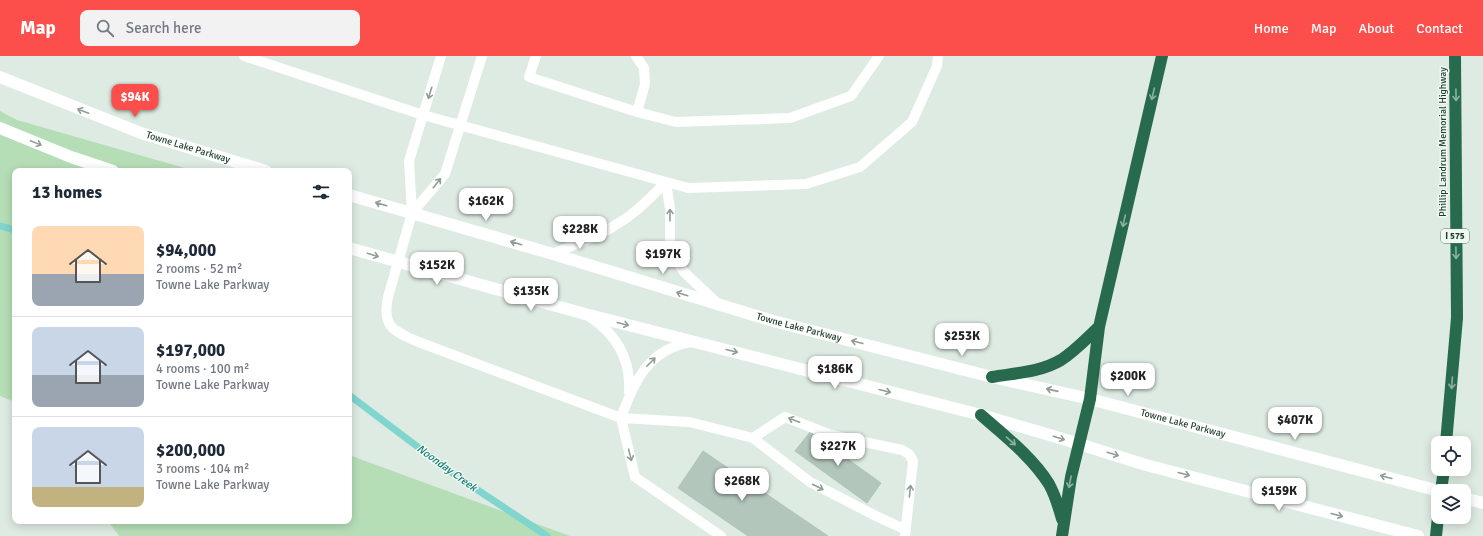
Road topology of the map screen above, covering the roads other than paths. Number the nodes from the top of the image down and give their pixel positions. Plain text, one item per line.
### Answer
1 (244, 56) edge
2 (267, 56) edge
3 (441, 56) edge
4 (482, 56) edge
5 (536, 56) edge
6 (636, 56) edge
7 (879, 56) edge
8 (938, 56) edge
9 (1162, 56) edge
10 (1455, 56) edge
11 (256, 58) edge
12 (0, 77) edge
13 (636, 112) junction
14 (423, 115) junction
15 (460, 125) junction
16 (0, 128) edge
17 (104, 168) edge
18 (256, 168) edge
19 (666, 182) junction
20 (352, 196) edge
21 (412, 214) junction
22 (352, 249) edge
23 (553, 254) junction
24 (398, 262) junction
25 (720, 305) junction
26 (585, 314) junction
27 (1099, 327) junction
28 (694, 342) junction
29 (992, 377) junction
30 (629, 394) junction
31 (1090, 399) junction
32 (981, 416) junction
33 (621, 418) junction
34 (1447, 436) edge
35 (754, 438) junction
36 (1079, 444) junction
37 (1431, 489) edge
38 (1471, 500) edge
39 (1483, 503) edge
40 (1064, 524) junction
41 (1437, 524) edge
42 (905, 533) edge
43 (721, 536) edge
44 (1062, 536) edge
45 (1418, 536) edge
46 (1436, 536) edge

1 - 11 lane
2 - 11 lane
3 -> 14 lane
4 - 15 lane
5 - 13 lane
6 - 13 lane
7 - 13 lane
8 - 19 lane
9 -> 27 highway
10 -> 34 highway, Phillip Landrum Memorial Highway / I 575
11 - 14 lane
18 -> 12 main road, Towne Lake Parkway
14 - 15 lane
14 - 21 lane
15 - 19 lane
21 -> 15 lane
16 -> 17 main road
19 - 23 lane
25 -> 19 lane
21 -> 20 main road, Towne Lake Parkway
23 -> 21 main road, Towne Lake Parkway
21 - 24 lane
22 -> 24 main road
25 -> 23 main road, Towne Lake Parkway
24 - 26 main road
24 - 33 lane
29 -> 25 main road, Towne Lake Parkway
26 -> 28 main road
26 - 30 lane
27 - 29 highway
27 - 31 highway
30 -> 28 lane
28 -> 32 main road
31 -> 29 main road, Towne Lake Parkway
30 - 33 lane
31 - 36 highway
37 -> 31 main road, Towne Lake Parkway
32 -> 36 main road
32 -> 40 highway
33 - 35 lane
33 -> 43 lane
35 -> 42 lane
42 -> 35 lane
36 -> 40 highway
36 -> 45 main road
38 - 39 main road
40 - 44 highway
41 - 46 highway

